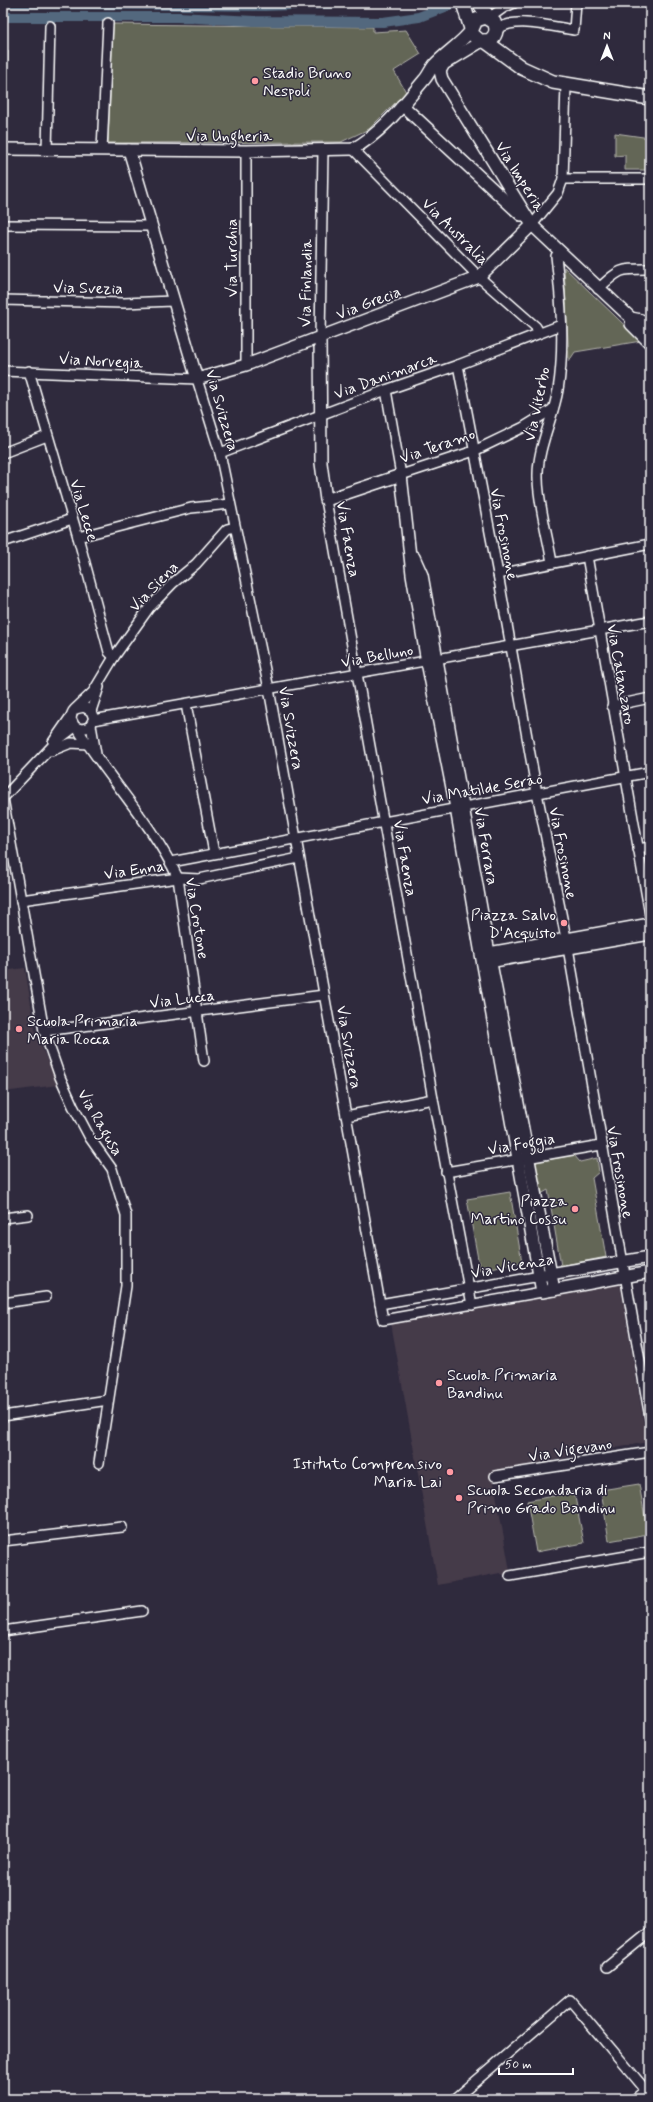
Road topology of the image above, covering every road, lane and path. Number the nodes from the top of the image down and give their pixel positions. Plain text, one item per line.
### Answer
1 (479, 3) edge
2 (514, 3) edge
3 (576, 3) edge
4 (464, 5) edge
5 (489, 18) junction
6 (108, 24) dead end
7 (50, 26) dead end
8 (472, 29) junction
9 (496, 31) junction
10 (483, 41) junction
11 (508, 60) junction
12 (442, 78) junction
13 (425, 79) junction
14 (566, 85) junction
15 (650, 98) edge
16 (402, 104) junction
17 (3, 149) edge
18 (353, 149) junction
19 (47, 150) junction
20 (102, 150) junction
21 (129, 150) junction
22 (323, 150) junction
23 (246, 151) junction
24 (563, 179) junction
25 (650, 179) edge
26 (508, 186) junction
27 (499, 194) junction
28 (3, 225) edge
29 (532, 225) junction
30 (152, 226) junction
31 (560, 252) junction
32 (650, 269) edge
33 (479, 277) junction
34 (598, 289) junction
35 (3, 300) edge
36 (173, 301) junction
37 (632, 318) junction
38 (561, 325) junction
39 (650, 329) edge
40 (539, 332) junction
41 (320, 338) junction
42 (650, 343) edge
43 (246, 365) junction
44 (458, 365) junction
45 (3, 371) edge
46 (29, 371) junction
47 (197, 379) junction
48 (386, 390) junction
49 (553, 409) junction
50 (320, 416) junction
51 (47, 436) junction
52 (474, 451) junction
53 (3, 453) edge
54 (220, 453) junction
55 (401, 475) junction
56 (326, 500) junction
57 (230, 504) junction
58 (72, 519) junction
59 (235, 527) junction
60 (78, 537) junction
61 (3, 542) edge
62 (650, 544) edge
63 (587, 556) junction
64 (552, 562) junction
65 (498, 574) junction
66 (650, 621) edge
67 (599, 630) junction
68 (511, 646) junction
69 (114, 657) junction
70 (431, 661) junction
71 (357, 674) junction
72 (102, 676) junction
73 (269, 689) junction
74 (650, 698) edge
75 (186, 704) junction
76 (612, 706) junction
77 (73, 712) junction
78 (92, 717) junction
79 (76, 727) junction
80 (88, 744) junction
81 (46, 753) junction
82 (96, 754) junction
83 (650, 772) edge
84 (625, 777) junction
85 (537, 793) junction
86 (3, 798) edge
87 (460, 807) junction
88 (383, 821) junction
89 (295, 838) junction
90 (650, 847) edge
91 (638, 849) junction
92 (214, 854) junction
93 (299, 858) junction
94 (170, 862) junction
95 (178, 878) junction
96 (21, 900) junction
97 (650, 915) edge
98 (650, 924) edge
99 (650, 934) edge
100 (567, 943) junction
101 (486, 958) junction
102 (324, 994) junction
103 (196, 1012) junction
104 (44, 1031) junction
105 (204, 1061) dead end
106 (433, 1099) junction
107 (346, 1116) junction
108 (601, 1145) junction
109 (530, 1157) junction
110 (518, 1159) junction
111 (446, 1172) junction
112 (28, 1215) dead end
113 (3, 1218) edge
114 (650, 1257) edge
115 (622, 1262) junction
116 (650, 1272) edge
117 (551, 1274) junction
118 (540, 1276) junction
119 (625, 1277) junction
120 (469, 1289) junction
121 (554, 1290) junction
122 (542, 1292) junction
123 (46, 1296) dead end
124 (3, 1303) edge
125 (380, 1304) junction
126 (472, 1305) junction
127 (383, 1320) joint
128 (108, 1400) junction
129 (3, 1416) edge
130 (650, 1418) edge
131 (650, 1452) edge
132 (99, 1463) dead end
133 (495, 1476) dead end
134 (122, 1527) dead end
135 (3, 1542) edge
136 (650, 1552) edge
137 (510, 1576) dead end
138 (142, 1611) dead end
139 (3, 1631) edge
140 (650, 1932) edge
141 (607, 1966) dead end
142 (648, 2090) edge
143 (454, 2099) edge
144 (635, 2099) edge

1 - 5 main road
2 - 5 street
3 - 9 street
4 - 8 main road
5 - 8 main road
5 - 9 main road
6 - 20 street
7 - 19 street
8 - 10 main road
8 - 13 street, Via Ungheria
9 - 10 main road
9 - 11 main road
10 - 11 main road
10 - 12 street
11 - 14 main road
12 - 13 street
12 - 26 street, Via Imperia
13 - 16 street, Via Ungheria
14 - 15 main road
14 - 24 street
16 - 18 street, Via Ungheria
16 - 27 street
17 - 19 street, Via Ungheria
18 - 22 street, Via Ungheria
18 - 33 street, Via Australia
19 - 20 street, Via Ungheria
20 - 21 street, Via Ungheria
21 - 23 street, Via Ungheria
21 - 30 street, Via Svizzera
22 - 23 street, Via Ungheria
22 - 41 street, Via Finlandia
23 - 43 street, Via Turchia
24 - 25 street
24 - 29 street
26 - 27 street
26 - 29 street, Via Imperia
27 - 29 street
28 - 30 street
29 - 31 street, Via Imperia
29 - 33 street, Via Grecia
30 - 36 street, Via Svizzera
31 - 34 street, Via Imperia
31 - 38 street, Via Viterbo
32 - 34 street
33 - 40 street, Via Australia
33 - 41 street, Via Grecia
34 - 37 street, Via Imperia
35 - 36 street, Via Svezia
36 - 47 street, Via Svizzera
37 - 39 street, Via Imperia
37 - 42 street, Via Imperia
38 - 40 street, Via Danimarca
38 - 49 street, Via Viterbo
40 - 44 street, Via Danimarca
41 - 43 street, Via Grecia
41 - 50 street, Via Finlandia
43 - 47 street, Via Grecia
44 - 48 street, Via Danimarca
44 - 52 street, Via Frosinone
45 - 46 street, Via Norvegia
46 - 47 street, Via Norvegia
46 - 51 street, Via Lecce
47 - 54 street, Via Svizzera
48 - 50 street, Via Danimarca
48 - 55 street, Via Ferrara
49 - 52 street, Via Teramo
49 - 64 street, Via Viterbo
50 - 54 street, Via Danimarca
50 - 56 street, Via Faenza
51 - 53 street
51 - 58 street, Via Lecce
52 - 55 street, Via Teramo
52 - 65 street, Via Frosinone
54 - 57 street, Via Svizzera
55 - 56 street, Via Teramo
55 - 70 street, Via Ferrara
56 - 71 street, Via Faenza
57 - 59 street, Via Svizzera
57 - 60 street
58 - 60 street, Via Lecce
58 - 61 street
59 - 69 street, Via Siena
59 - 73 street, Via Svizzera
60 - 69 street, Via Lecce
62 - 63 street
63 - 64 street
63 - 67 street, Via Catanzaro
64 - 65 street
65 - 68 street, Via Frosinone
66 - 67 street, Via Belluno
67 - 68 street, Via Belluno
67 - 76 street, Via Catanzaro
68 - 70 street, Via Belluno
68 - 85 street, Via Frosinone
69 - 72 street, Via Siena
70 - 71 street, Via Belluno
70 - 87 street, Via Ferrara
71 - 73 street, Via Belluno
71 - 88 street, Via Faenza
72 - 77 street, Via Siena
72 - 78 street, Via Siena
73 - 75 street, Via Belluno
73 - 89 street, Via Svizzera
74 - 76 street
75 - 78 street, Via Belluno
75 - 92 street
76 - 84 street, Via Catanzaro
77 - 78 street
77 - 79 street
77 - 81 street, Via Siena
78 - 79 street
78 - 82 street, Via Crotone
79 - 80 street, Via Crotone
79 - 81 street, Via Siena
80 - 81 street
80 - 82 street, Via Crotone
81 - 86 street, Via Siena
82 - 94 street, Via Crotone
83 - 84 street, Via Matilde Serao
84 - 85 street, Via Matilde Serao
84 - 91 street, Via Catanzaro
85 - 87 street, Via Matilde Serao
85 - 100 street, Via Frosinone
86 - 96 street, Via Ragusa
87 - 88 street, Via Matilde Serao
87 - 101 street, Via Ferrara
88 - 89 street, Via Matilde Serao
88 - 106 street, Via Faenza
89 - 92 street, Via Enna
89 - 93 street, Via Svizzera
90 - 91 street
91 - 97 street, Via Catanzaro
92 - 94 street, Via Enna
93 - 95 street, Via Enna
93 - 102 street, Via Svizzera
94 - 95 street, Via Crotone
95 - 96 street, Via Enna
95 - 103 street, Via Crotone
96 - 104 street, Via Ragusa
98 - 100 street
99 - 100 street
100 - 101 street
100 - 108 street, Via Frosinone
101 - 109 street, Via Ferrara
101 - 110 street, Via Ferrara
102 - 103 street, Via Lucca
102 - 107 street, Via Svizzera
103 - 104 street, Via Lucca
103 - 105 street, Via Crotone
104 - 128 street, Via Ragusa
106 - 107 street
106 - 111 street, Via Faenza
107 - 125 street, Via Svizzera
108 - 109 street, Via Foggia
108 - 115 street, Via Frosinone
109 - 110 street, Via Foggia
109 - 117 street, Via Ferrara
110 - 111 street, Via Foggia
110 - 118 street, Via Ferrara
111 - 120 street, Via Faenza
112 - 113 street
114 - 115 street, Via Vicenza
115 - 117 street, Via Vicenza
115 - 119 street, Via Frosinone
116 - 119 street, Via Vicenza
117 - 118 street, Via Vicenza
117 - 121 street, Via Ferrara
118 - 120 street, Via Vicenza
118 - 122 street, Via Ferrara
119 - 121 street, Via Vicenza
119 - 130 street, Via Frosinone
120 - 125 street, Via Vicenza
120 - 126 street, Via Faenza
121 - 122 street, Via Vicenza
122 - 126 street, Via Vicenza
123 - 124 street
125 - 127 street, Via Svizzera
126 - 127 street, Via Vicenza
128 - 129 street
128 - 132 street, Via Ragusa
131 - 133 street, Via Vigevano
134 - 135 street
136 - 137 street
138 - 139 street
140 - 141 street
142 - 143 street
142 - 144 street

